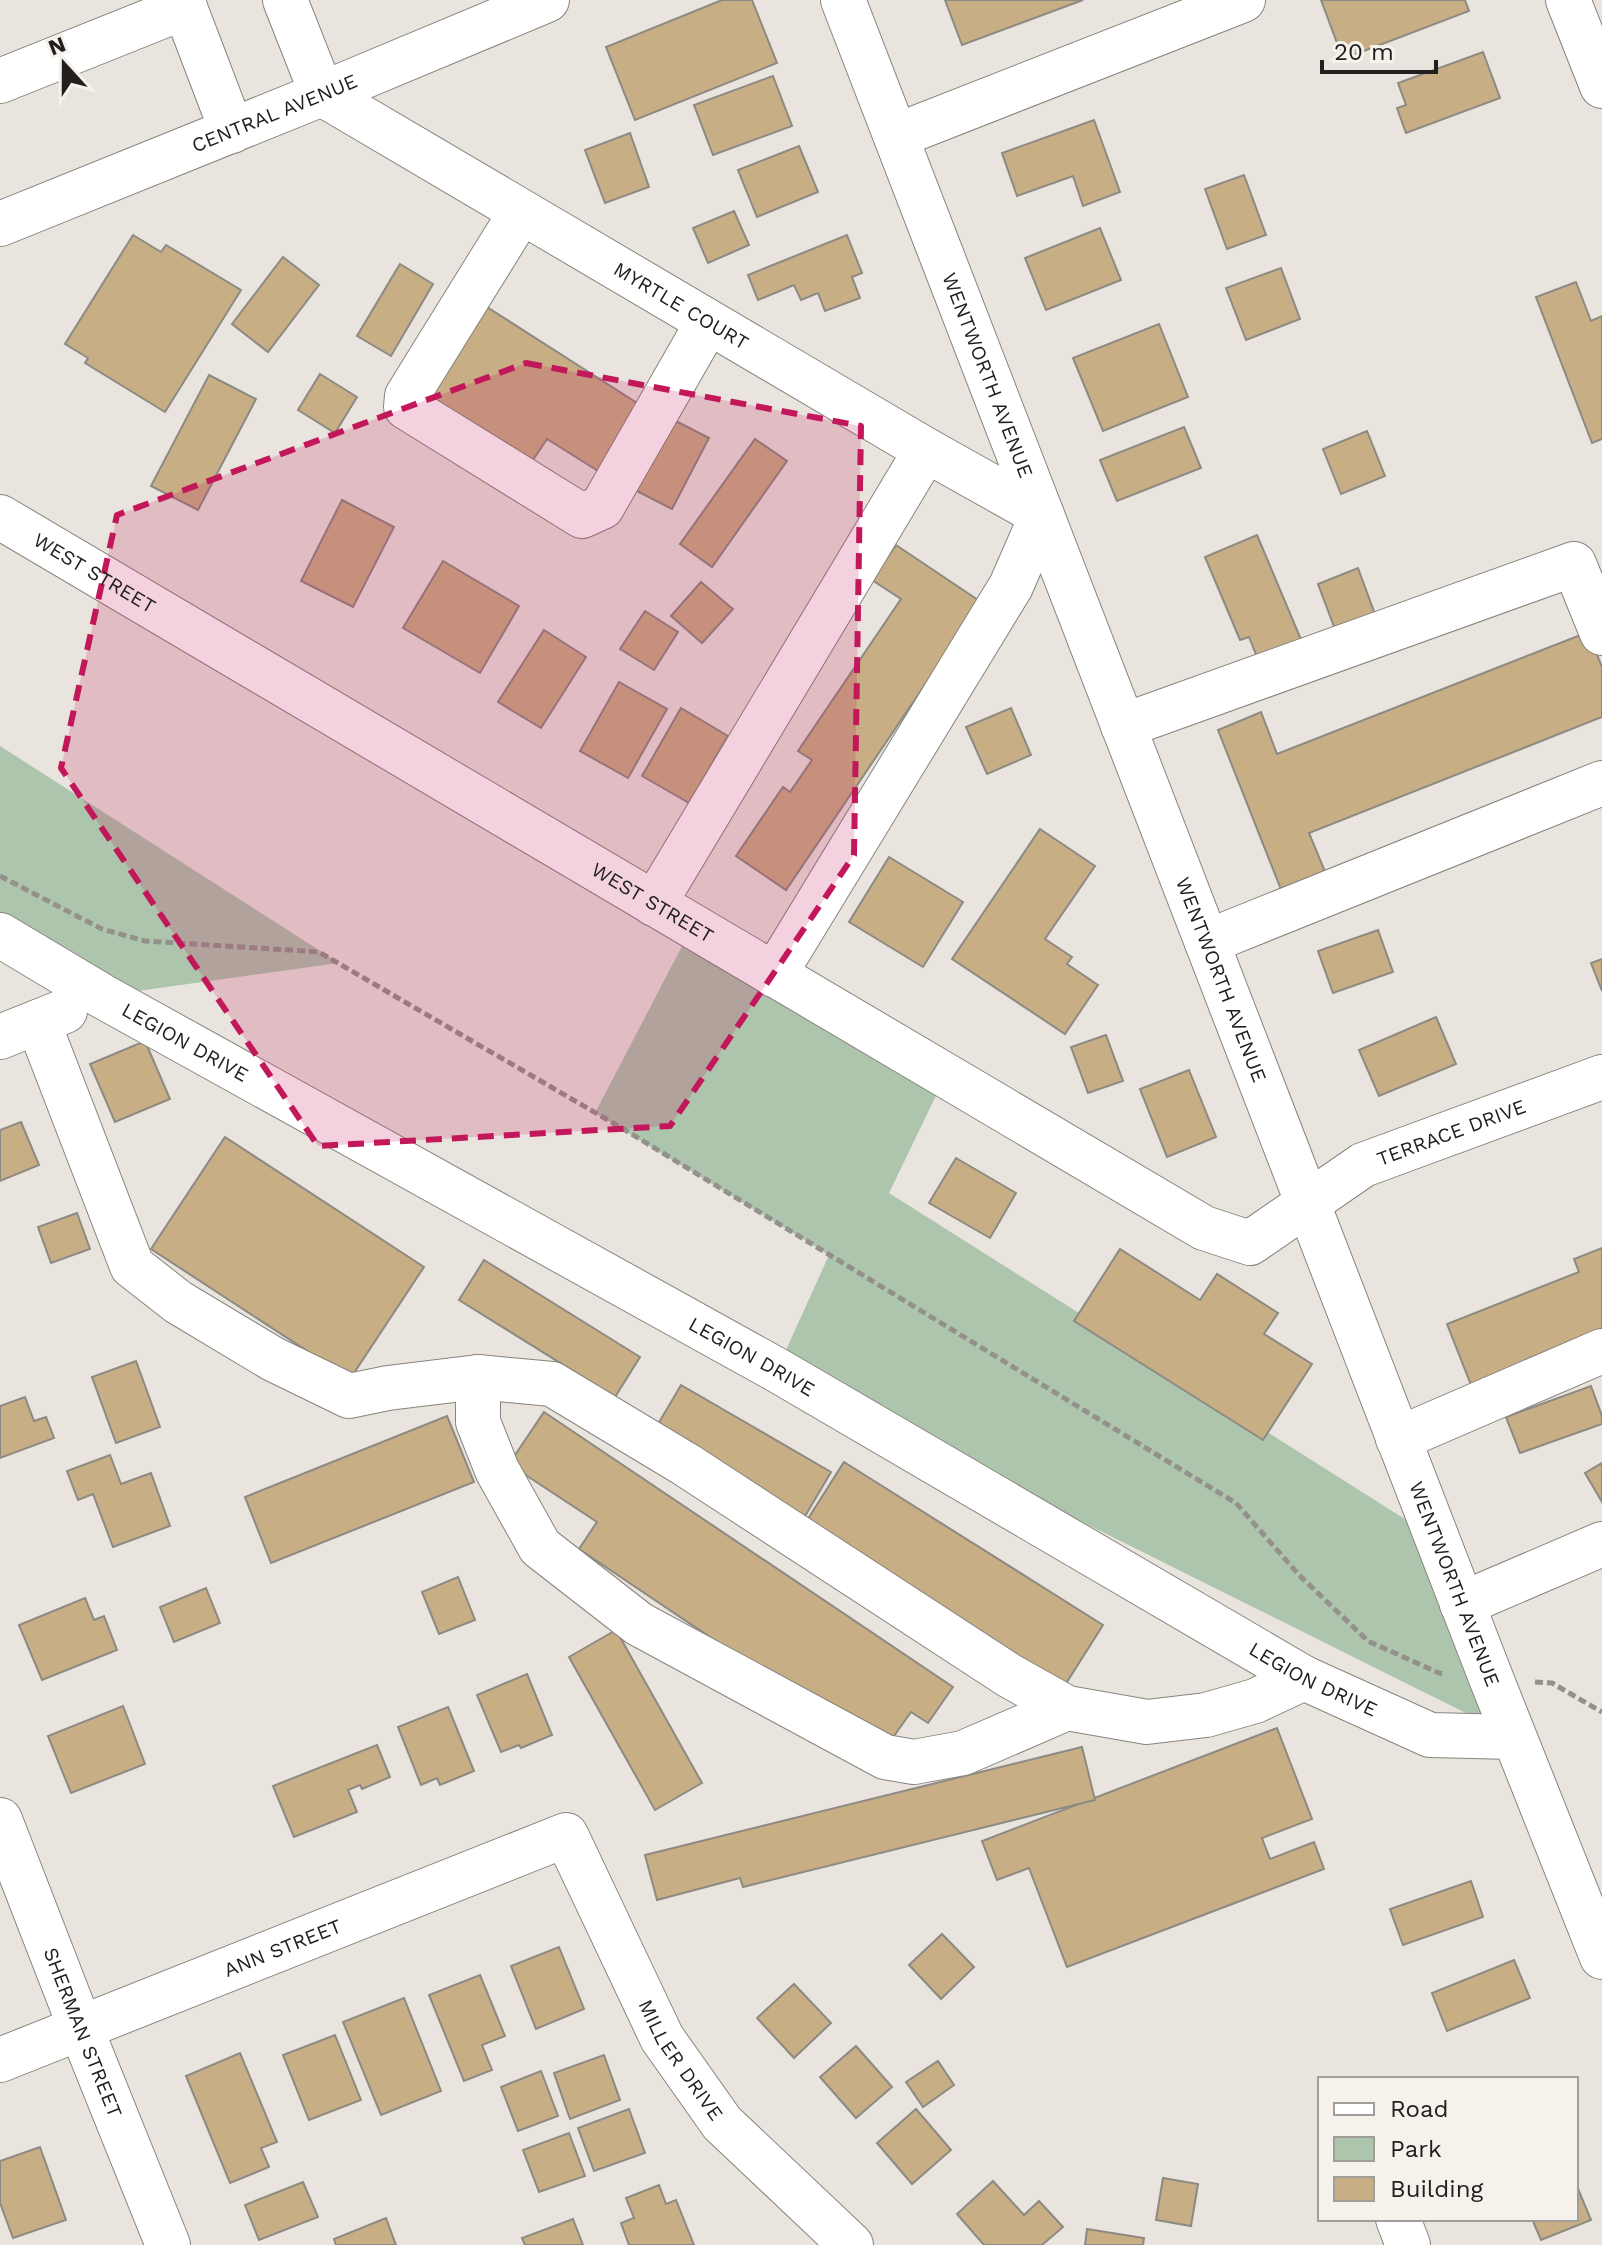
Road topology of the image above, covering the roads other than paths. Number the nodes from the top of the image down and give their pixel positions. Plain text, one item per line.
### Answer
1 (285, 0) edge
2 (843, 0) edge
3 (1243, 0) edge
4 (1568, 0) edge
5 (544, 1) edge
6 (184, 4) edge
7 (0, 81) edge
8 (1602, 86) edge
9 (322, 94) junction
10 (232, 131) junction
11 (896, 136) junction
12 (521, 212) junction
13 (0, 224) edge
14 (708, 322) junction
15 (926, 450) junction
16 (1042, 515) junction
17 (0, 517) edge
18 (1602, 633) edge
19 (1123, 726) junction
20 (1602, 783) edge
21 (654, 904) junction
22 (0, 935) edge
23 (1207, 942) junction
24 (774, 975) junction
25 (102, 996) junction
26 (19, 1029) edge
27 (1602, 1077) edge
28 (1308, 1205) junction
29 (1602, 1351) edge
30 (478, 1377) junction
31 (1398, 1439) junction
32 (1602, 1544) edge
33 (1462, 1604) junction
34 (1304, 1678) junction
35 (1067, 1708) junction
36 (1514, 1737) junction
37 (0, 1820) edge
38 (566, 1835) joint
39 (1602, 1957) edge
40 (81, 2029) junction
41 (0, 2060) edge
42 (1399, 2221) edge
43 (168, 2245) edge
44 (851, 2245) edge
45 (1408, 2245) edge

1 - 9 street
2 - 11 street, WENTWORTH AVENUE
3 - 11 street
4 - 8 street
5 - 9 street, CENTRAL AVENUE
6 - 7 street
6 - 10 street
9 - 10 street, CENTRAL AVENUE
9 - 12 street, MYRTLE COURT
10 - 13 street, CENTRAL AVENUE
11 - 16 street, WENTWORTH AVENUE
12 - 14 street, MYRTLE COURT
12 - 14 street
14 - 15 street, MYRTLE COURT
15 - 16 street, MYRTLE COURT
15 - 21 street
16 - 19 street, WENTWORTH AVENUE
16 - 24 street
17 - 21 street, WEST STREET
18 - 19 street
19 - 23 street, WENTWORTH AVENUE
20 - 23 street
21 - 24 street, WEST STREET
22 - 25 street, LEGION DRIVE
23 - 28 street, WENTWORTH AVENUE
24 - 28 street, WEST STREET
25 - 26 street
25 - 34 street, LEGION DRIVE
26 - 30 street
27 - 28 street, TERRACE DRIVE
28 - 31 street, WENTWORTH AVENUE
29 - 31 street
30 - 35 street
30 - 35 street
31 - 33 street, WENTWORTH AVENUE
32 - 33 street
33 - 36 street, WENTWORTH AVENUE
34 - 35 street
34 - 36 street, LEGION DRIVE
36 - 39 street, WENTWORTH AVENUE
37 - 40 street, SHERMAN STREET
38 - 40 street, ANN STREET
38 - 44 street, MILLER DRIVE
40 - 41 street, ANN STREET
40 - 43 street, SHERMAN STREET
42 - 45 street

